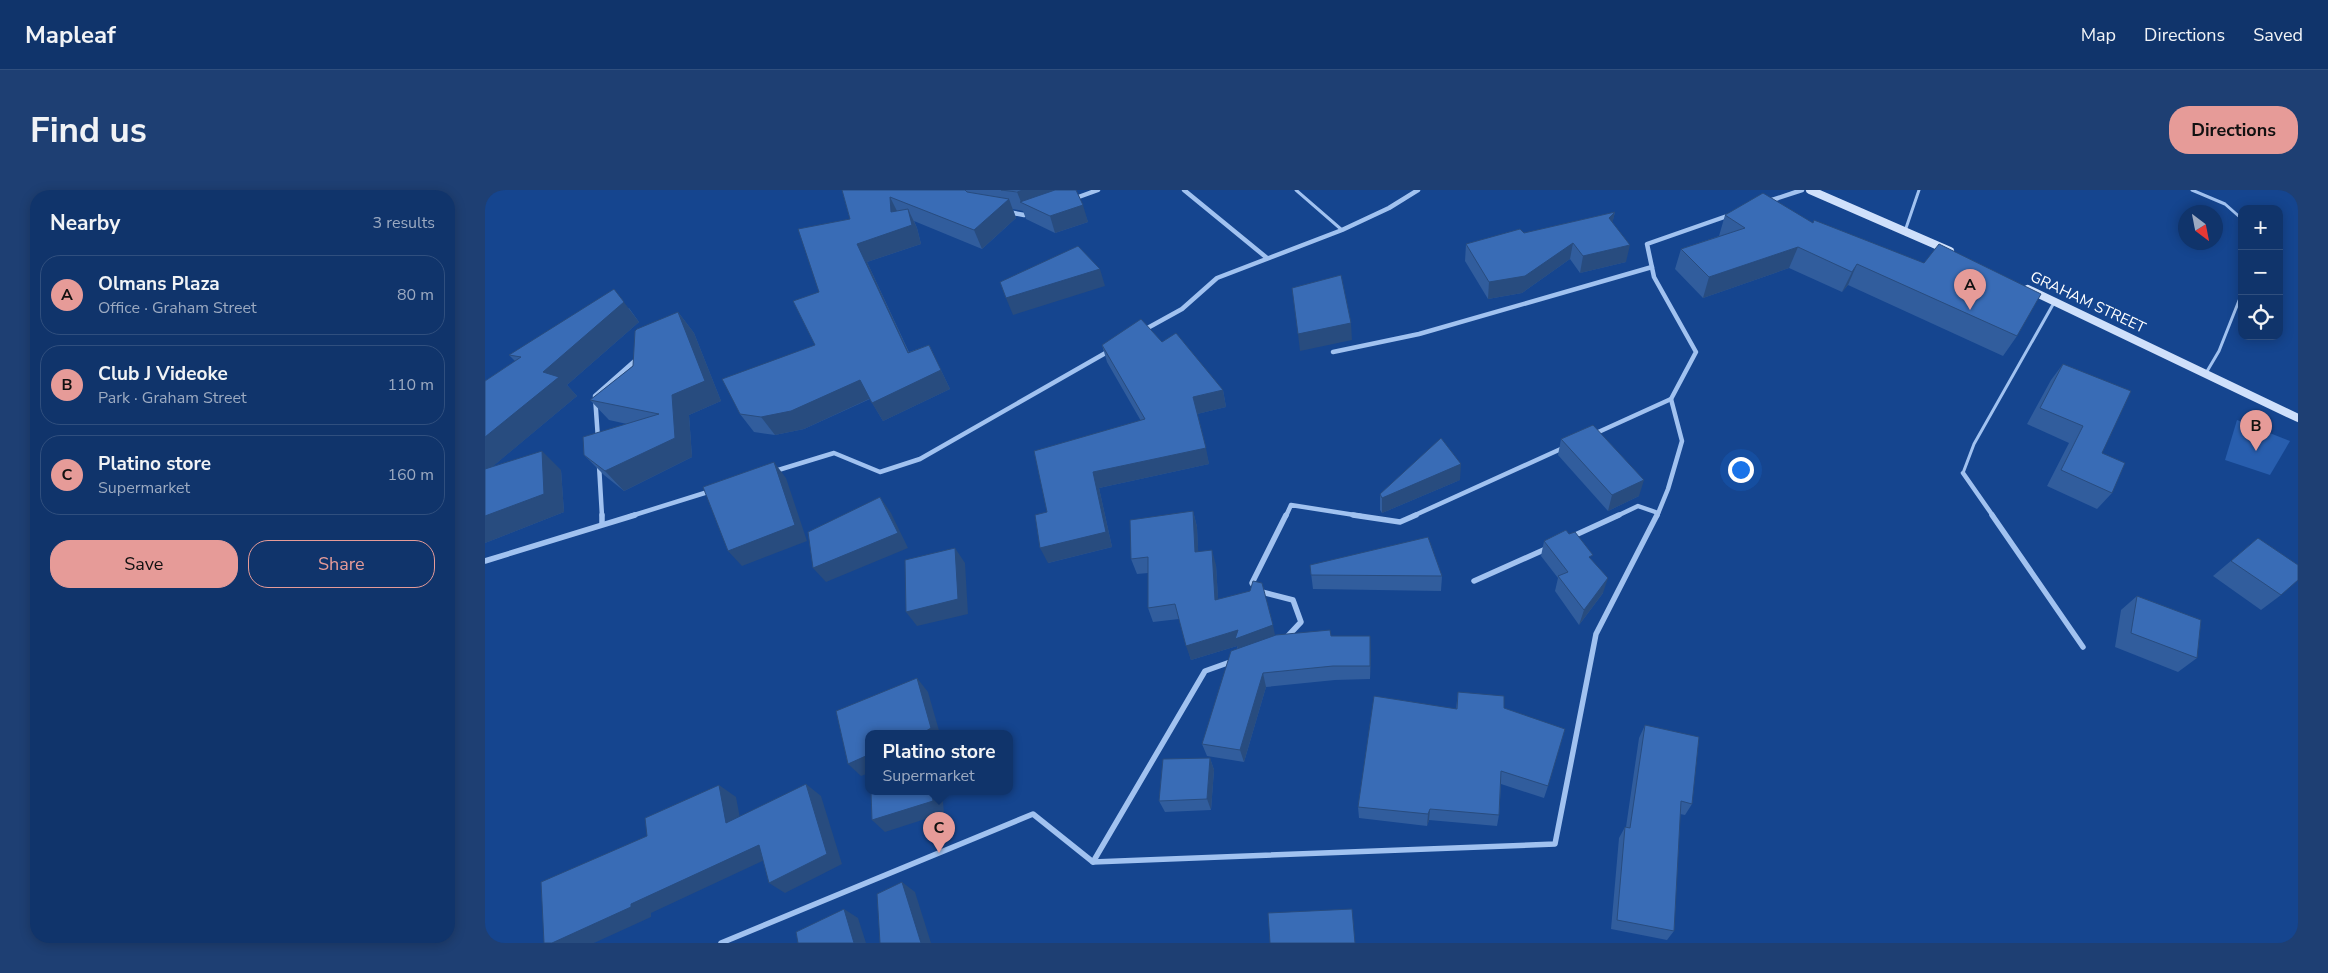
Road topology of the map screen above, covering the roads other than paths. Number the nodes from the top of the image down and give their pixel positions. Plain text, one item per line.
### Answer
1 (1098, 190) edge
2 (1184, 190) edge
3 (1296, 190) edge
4 (1418, 190) edge
5 (1802, 190) edge
6 (1810, 190) edge
7 (1919, 190) edge
8 (2192, 190) edge
9 (2199, 190) edge
10 (2206, 195) junction
11 (1072, 199) edge
12 (1765, 203) edge
13 (1005, 211) edge
14 (1038, 211) edge
15 (1738, 212) edge
16 (2238, 215) edge
17 (1342, 230) junction
18 (1905, 231) junction
19 (1957, 255) edge
20 (1267, 258) junction
21 (1652, 268) junction
22 (2019, 284) edge
23 (2241, 295) edge
24 (2055, 302) junction
25 (1140, 333) edge
26 (1115, 348) edge
27 (1333, 352) dead end
28 (644, 354) edge
29 (2206, 373) junction
30 (1671, 398) junction
31 (2298, 418) edge
32 (1590, 436) edge
33 (1571, 444) edge
34 (598, 445) edge
35 (598, 455) edge
36 (769, 473) edge
37 (1963, 473) joint
38 (713, 490) edge
39 (1658, 513) junction
40 (602, 524) junction
41 (1565, 540) edge
42 (1556, 544) edge
43 (485, 561) edge
44 (1474, 581) dead end
45 (1280, 644) edge
46 (2083, 646) dead end
47 (1239, 659) edge
48 (1093, 862) junction
49 (721, 943) edge

1 - 11 street
2 - 20 street
3 - 17 lane
4 - 17 street
5 - 12 street
6 - 18 main road
7 - 18 lane
8 - 10 lane
9 - 10 lane
10 - 16 lane
13 - 14 street
15 - 21 street
17 - 20 street
18 - 19 main road
20 - 25 street
21 - 27 street
21 - 30 street
22 - 24 main road, GRAHAM STREET
23 - 29 lane
24 - 29 main road, GRAHAM STREET
24 - 37 lane
26 - 36 street
28 - 34 street
29 - 31 main road, GRAHAM STREET
30 - 32 street
30 - 39 street
33 - 45 street
35 - 40 street
37 - 46 street
38 - 40 street
39 - 41 street
39 - 48 street
40 - 43 street
42 - 44 street
47 - 48 street
48 - 49 street

